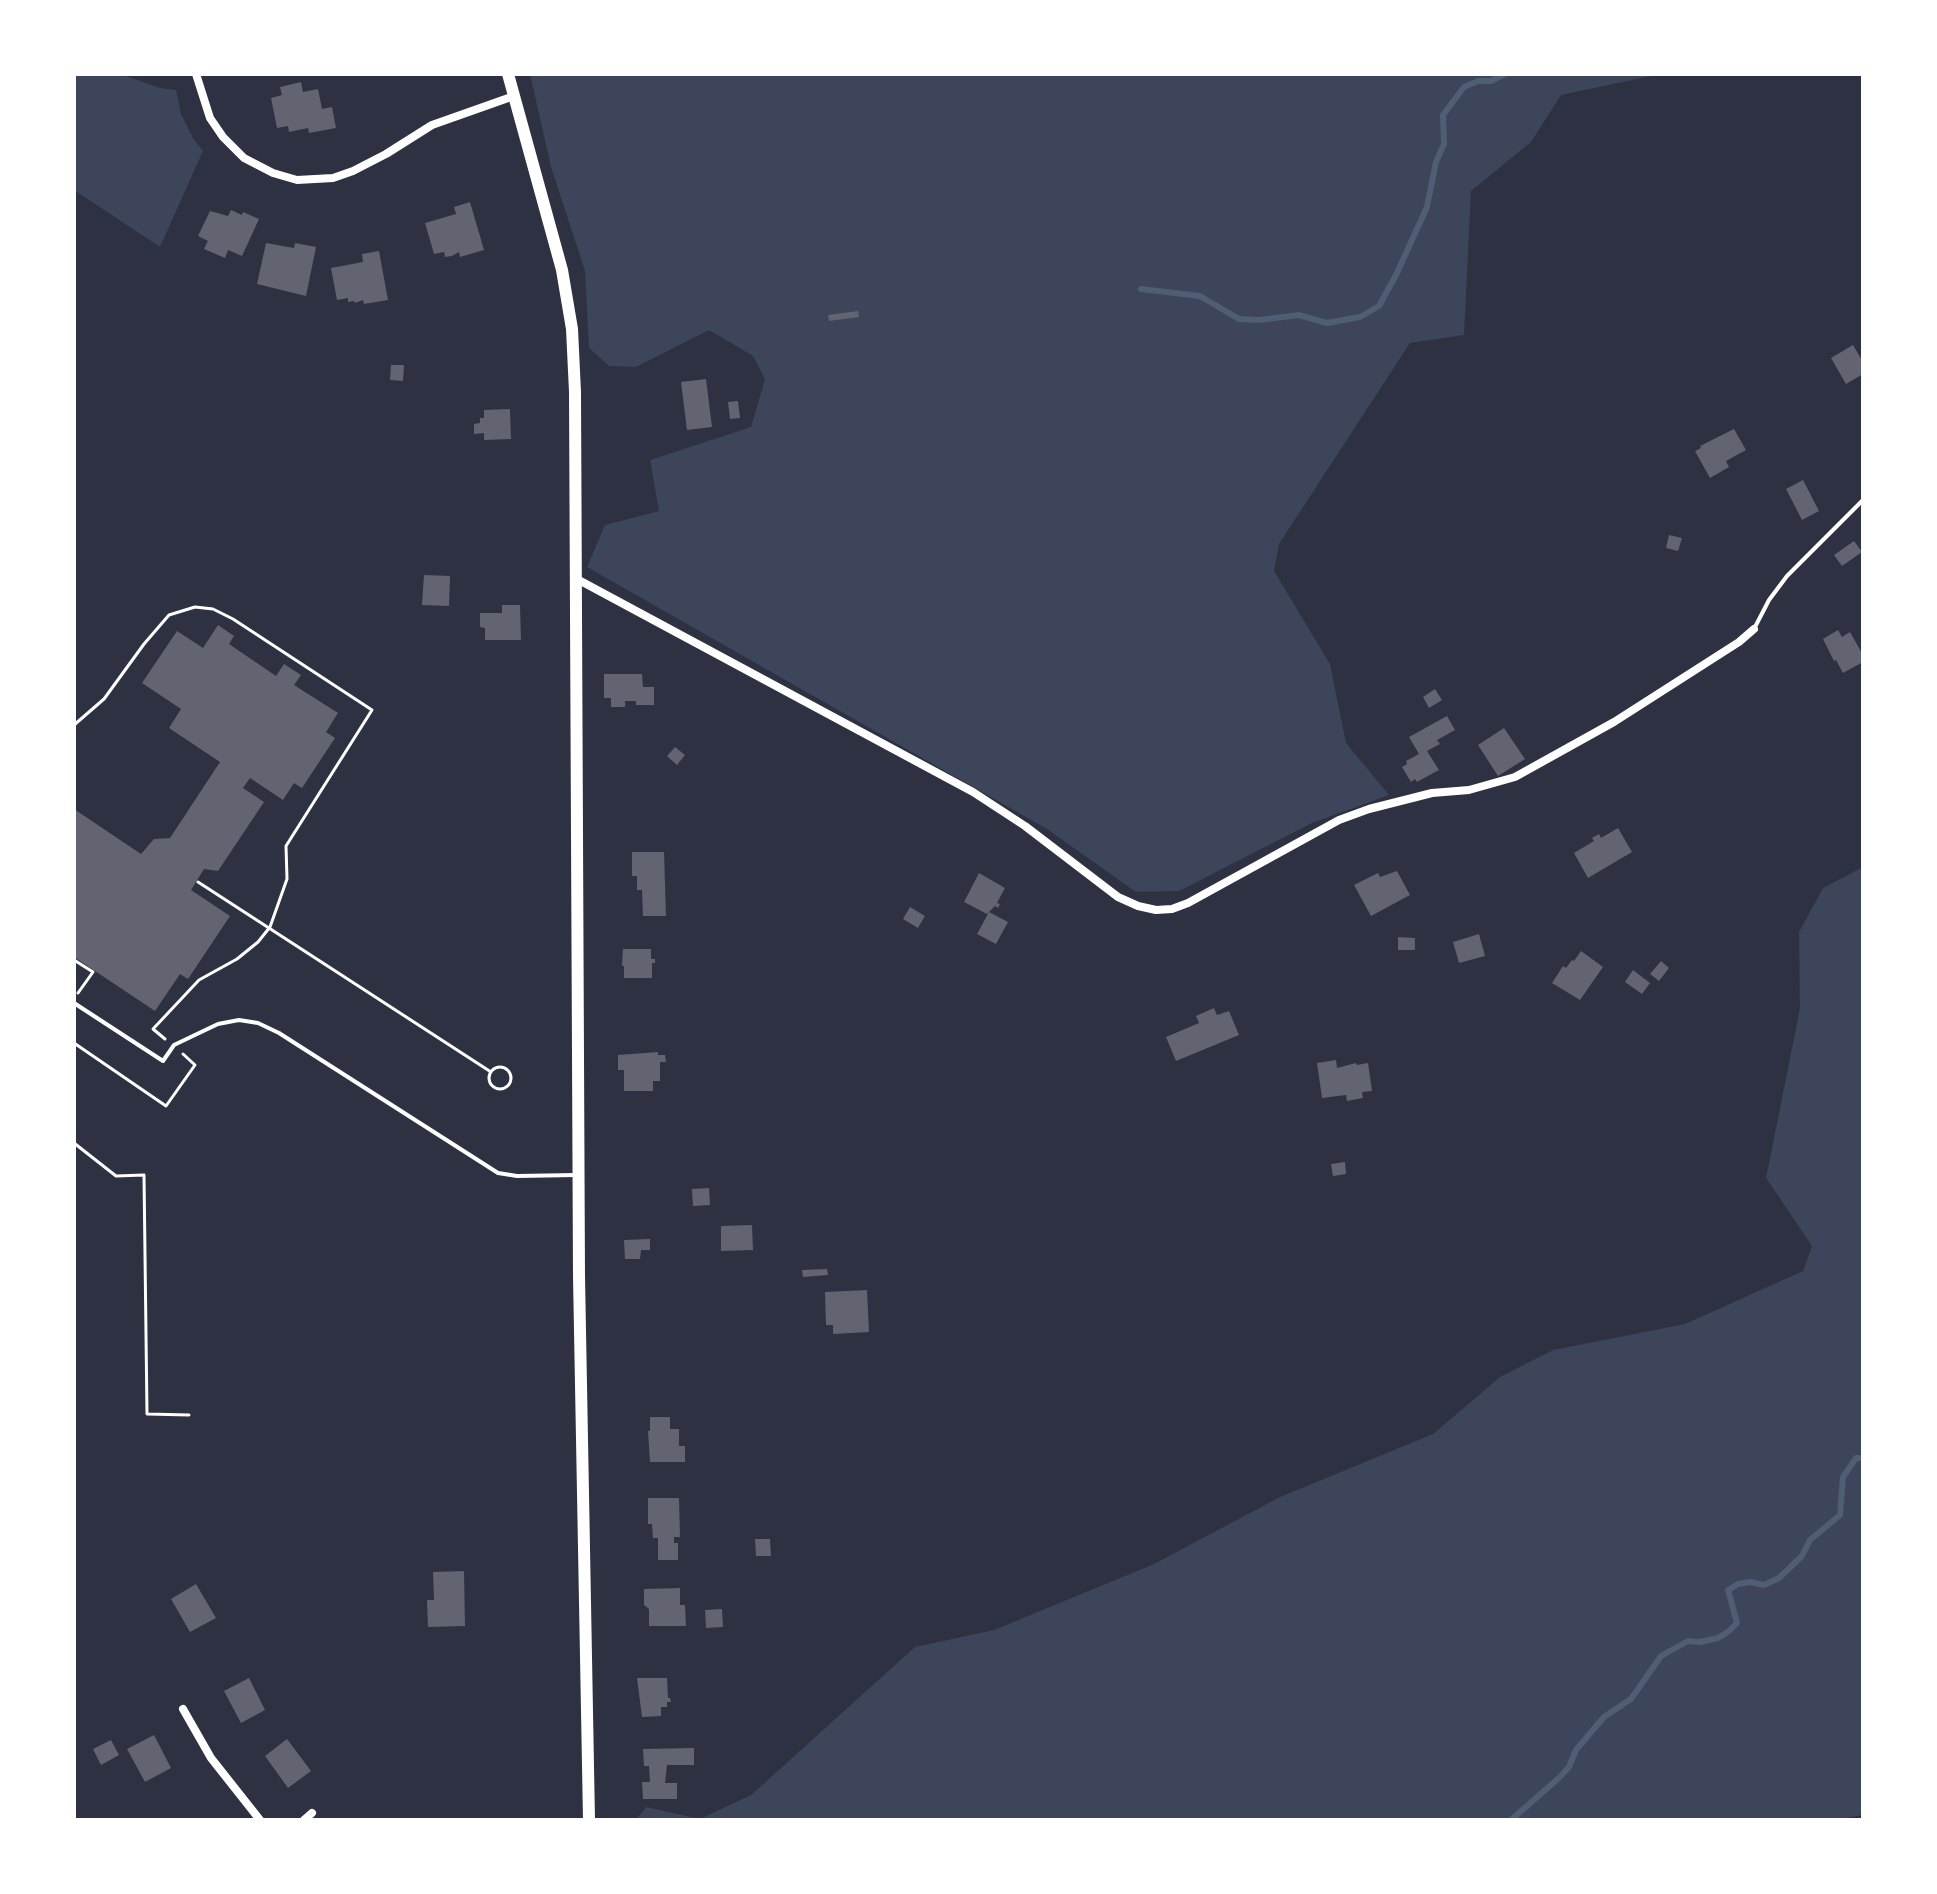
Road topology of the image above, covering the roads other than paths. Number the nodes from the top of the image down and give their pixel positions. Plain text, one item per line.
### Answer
1 (196, 74) edge
2 (508, 74) edge
3 (514, 96) junction
4 (1863, 500) edge
5 (574, 577) junction
6 (1754, 629) joint
7 (74, 1002) edge
8 (578, 1175) junction
9 (183, 1709) dead end
10 (260, 1820) edge
11 (589, 1820) edge

1 - 3 street
2 - 3 main road
3 - 5 main road
4 - 6 lane
5 - 6 street
5 - 8 main road
7 - 8 lane
8 - 11 main road
9 - 10 street

